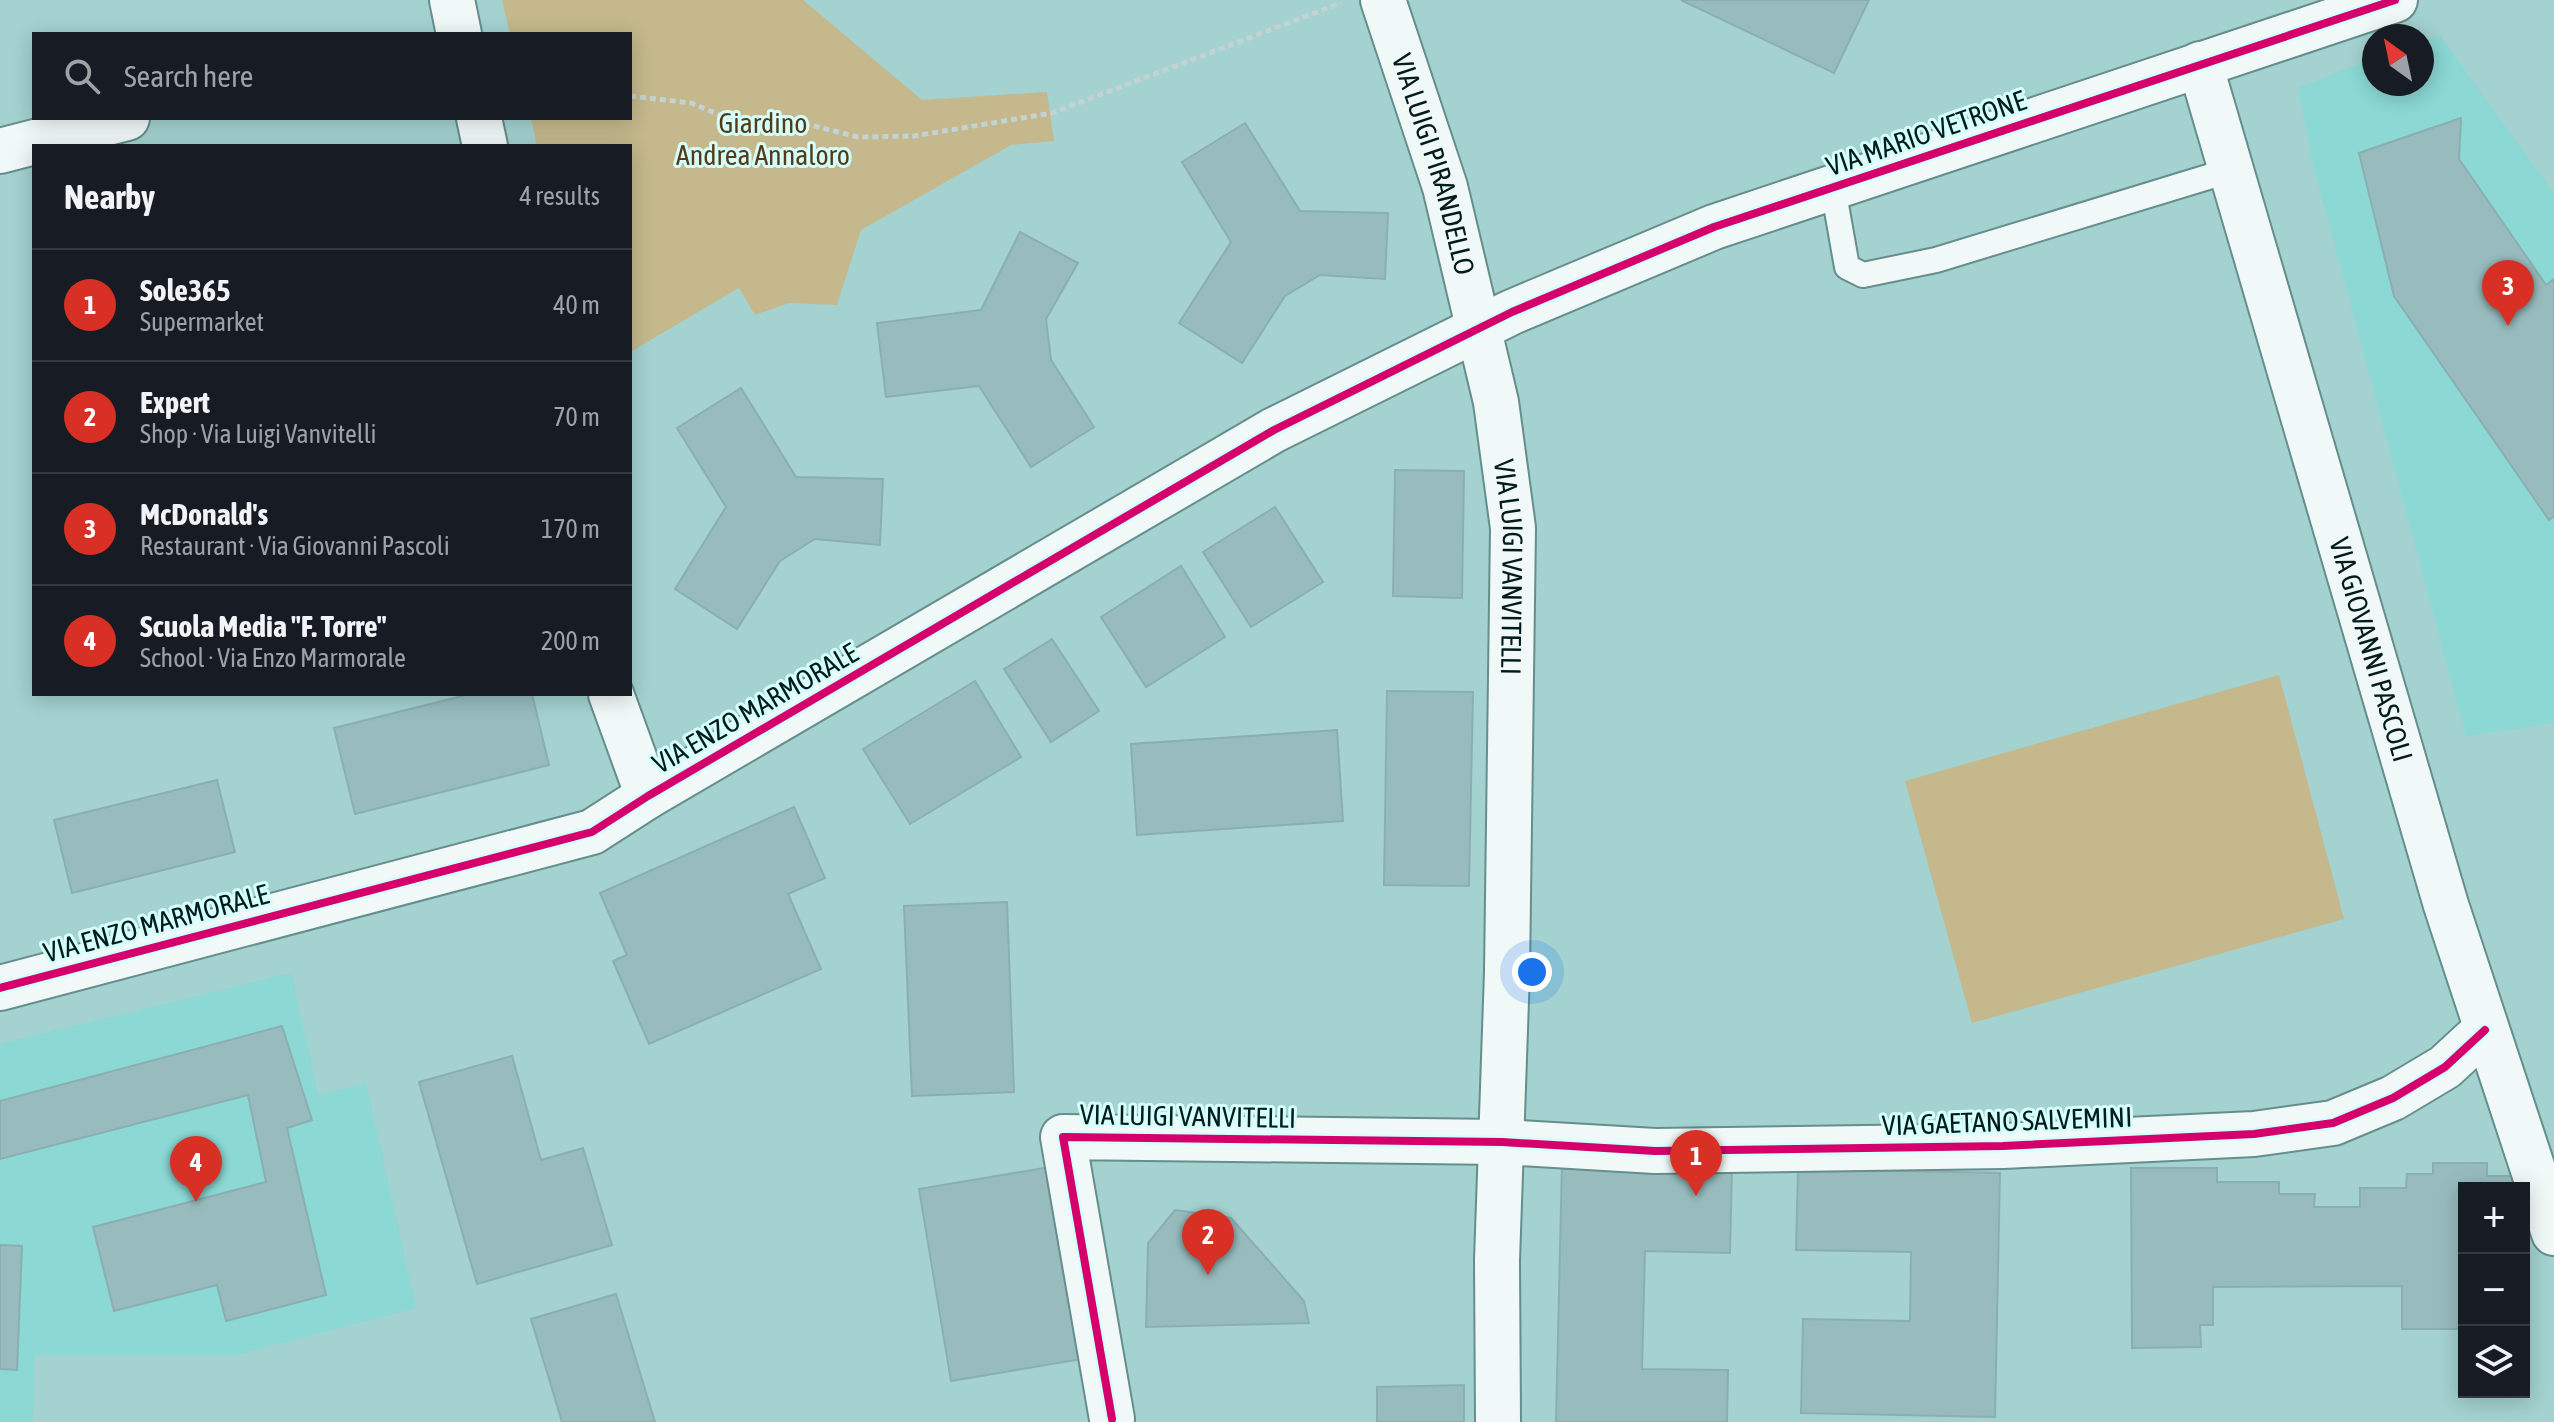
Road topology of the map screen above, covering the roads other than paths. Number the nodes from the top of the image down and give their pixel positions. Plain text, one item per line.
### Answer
1 (1383, 0) edge
2 (2395, 0) edge
3 (2200, 64) junction
4 (119, 120) edge
5 (479, 120) edge
6 (485, 144) edge
7 (0, 151) edge
8 (2231, 170) junction
9 (1833, 188) junction
10 (1478, 329) junction
11 (612, 696) edge
12 (648, 796) junction
13 (0, 988) edge
14 (2485, 1030) junction
15 (1502, 1142) junction
16 (2554, 1233) edge
17 (1112, 1419) dead end
18 (1498, 1422) edge

1 - 10 street, VIA LUIGI PIRANDELLO
2 - 3 street, VIA MARIO VETRONE
3 - 8 street, VIA GIOVANNI PASCOLI
3 - 9 street, VIA MARIO VETRONE
4 - 7 street
5 - 6 street
8 - 9 lane
8 - 14 street, VIA GIOVANNI PASCOLI
9 - 10 street, VIA MARIO VETRONE
10 - 12 street, VIA ENZO MARMORALE
10 - 15 street, VIA LUIGI VANVITELLI
11 - 12 street
12 - 13 street, VIA ENZO MARMORALE
14 - 15 street, VIA GAETANO SALVEMINI
14 - 16 street, VIA GIOVANNI PASCOLI
15 - 17 street, VIA LUIGI VANVITELLI
15 - 18 street, VIA LUIGI VANVITELLI

